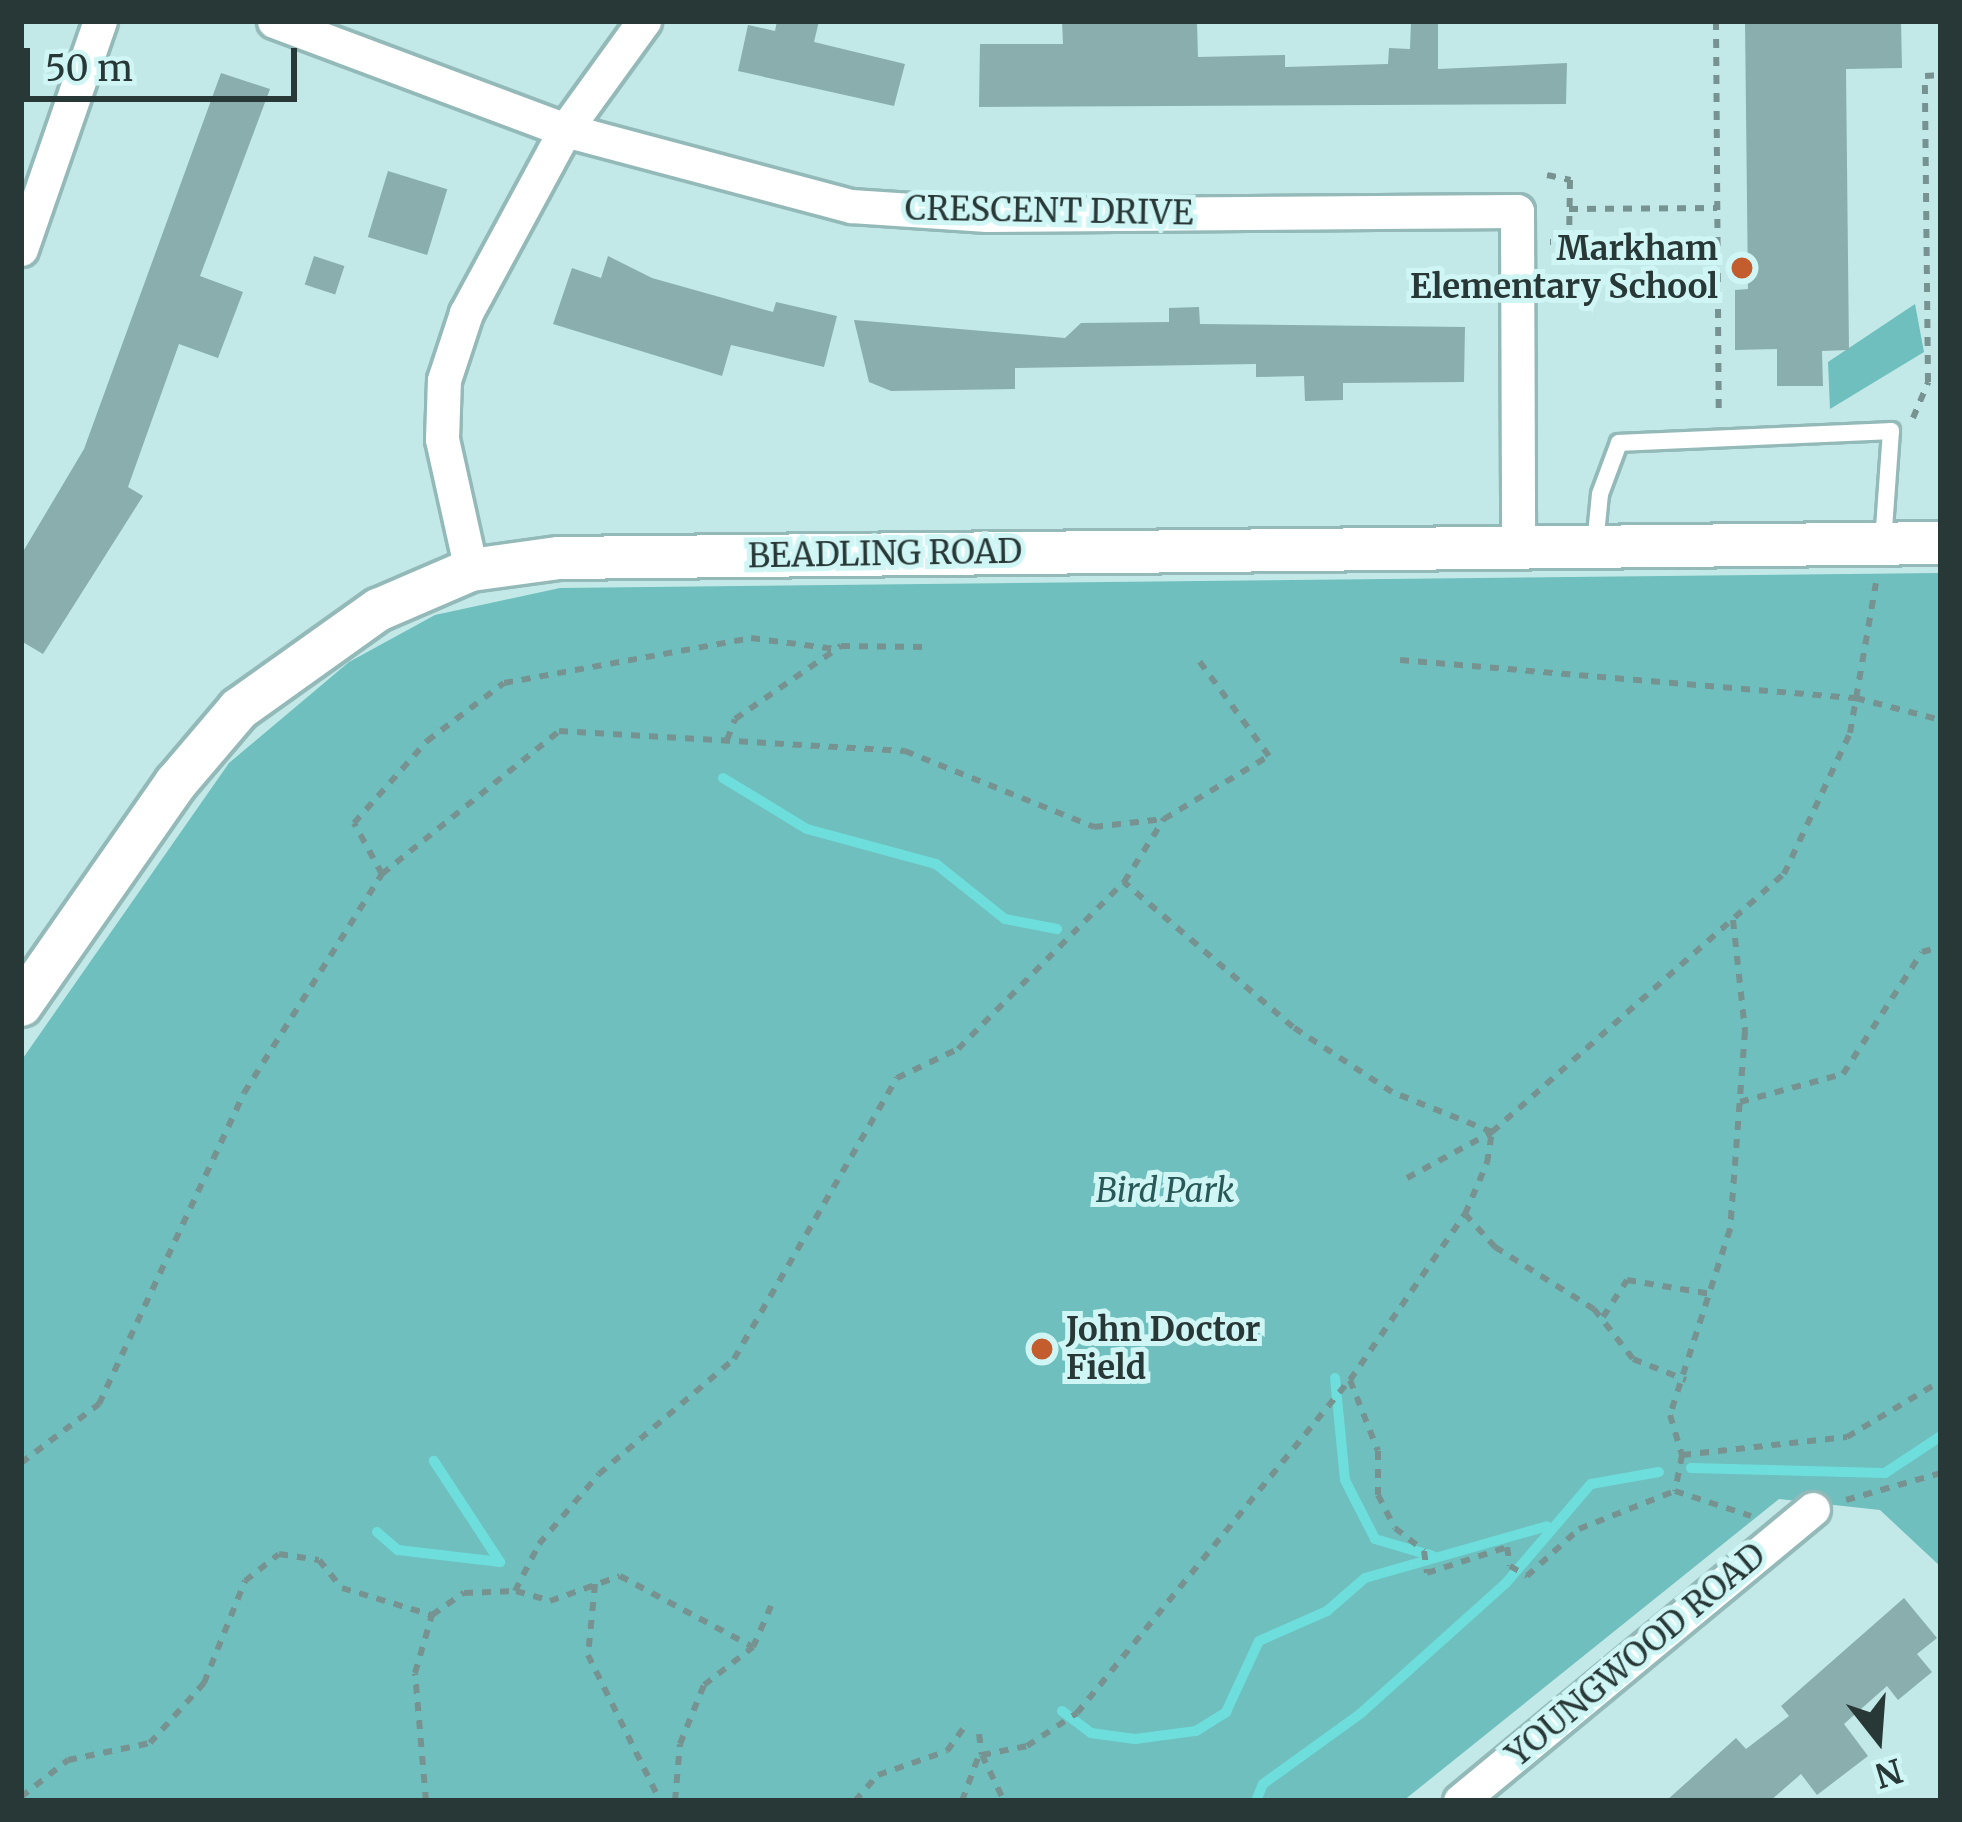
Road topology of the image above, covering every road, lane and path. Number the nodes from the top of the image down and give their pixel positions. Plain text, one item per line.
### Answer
1 (100, 21) edge
2 (274, 21) edge
3 (644, 21) edge
4 (1716, 21) edge
5 (1941, 75) edge
6 (565, 130) junction
7 (1547, 176) dead end
8 (1717, 208) junction
9 (1569, 209) junction
10 (1547, 242) dead end
11 (21, 249) edge
12 (1719, 401) dead end
13 (1891, 431) junction
14 (1941, 543) edge
15 (1595, 547) junction
16 (1518, 548) junction
17 (1881, 555) junction
18 (471, 570) junction
19 (926, 647) dead end
20 (835, 650) junction
21 (1197, 658) dead end
22 (1400, 660) dead end
23 (1856, 698) junction
24 (1941, 720) edge
25 (727, 742) junction
26 (1164, 819) junction
27 (382, 874) junction
28 (1124, 882) junction
29 (1732, 919) junction
30 (1941, 947) edge
31 (21, 1005) edge
32 (1740, 1102) junction
33 (1492, 1132) junction
34 (1407, 1178) dead end
35 (1465, 1214) junction
36 (1711, 1294) junction
37 (1602, 1318) junction
38 (1350, 1380) junction
39 (1686, 1380) junction
40 (1941, 1382) edge
41 (1682, 1455) junction
42 (21, 1463) edge
43 (1941, 1473) edge
44 (1675, 1490) junction
45 (1801, 1519) junction
46 (596, 1584) junction
47 (515, 1591) junction
48 (771, 1606) dead end
49 (432, 1615) junction
50 (753, 1647) junction
51 (965, 1725) dead end
52 (979, 1734) dead end
53 (981, 1752) junction
54 (21, 1797) edge
55 (426, 1801) edge
56 (660, 1801) edge
57 (675, 1801) edge
58 (855, 1801) edge
59 (962, 1801) edge
60 (1004, 1801) edge
61 (1460, 1801) edge

1 - 11 street
2 - 6 street, CRESCENT DRIVE
3 - 6 street
4 - 8 path
5 - 13 path
6 - 16 street, CRESCENT DRIVE
6 - 18 street
7 - 9 path
8 - 9 path
8 - 12 path
9 - 10 path
13 - 15 lane
13 - 17 lane
14 - 17 street, BEADLING ROAD
15 - 16 street, BEADLING ROAD
15 - 17 street, BEADLING ROAD
16 - 18 street, BEADLING ROAD
17 - 23 path
18 - 31 street, BEADLING ROAD
19 - 20 path
20 - 25 path
20 - 27 path
21 - 26 path
22 - 23 path
23 - 24 path
23 - 29 path
25 - 26 path
25 - 27 path
26 - 28 path
27 - 42 path
28 - 33 path
28 - 47 path
29 - 32 path
29 - 33 path
30 - 32 path
32 - 36 path
33 - 34 path
33 - 35 path
35 - 37 path
35 - 38 path
36 - 37 path
36 - 39 path
37 - 39 path
38 - 44 path
38 - 53 path
39 - 41 path
40 - 41 path
41 - 44 path
43 - 45 path
44 - 45 path
45 - 61 street, YOUNGWOOD ROAD
46 - 47 path
46 - 50 path
46 - 56 path
47 - 49 path
48 - 50 path
49 - 54 path
49 - 55 path
50 - 57 path
51 - 58 path
52 - 53 path
53 - 59 path
53 - 60 path

